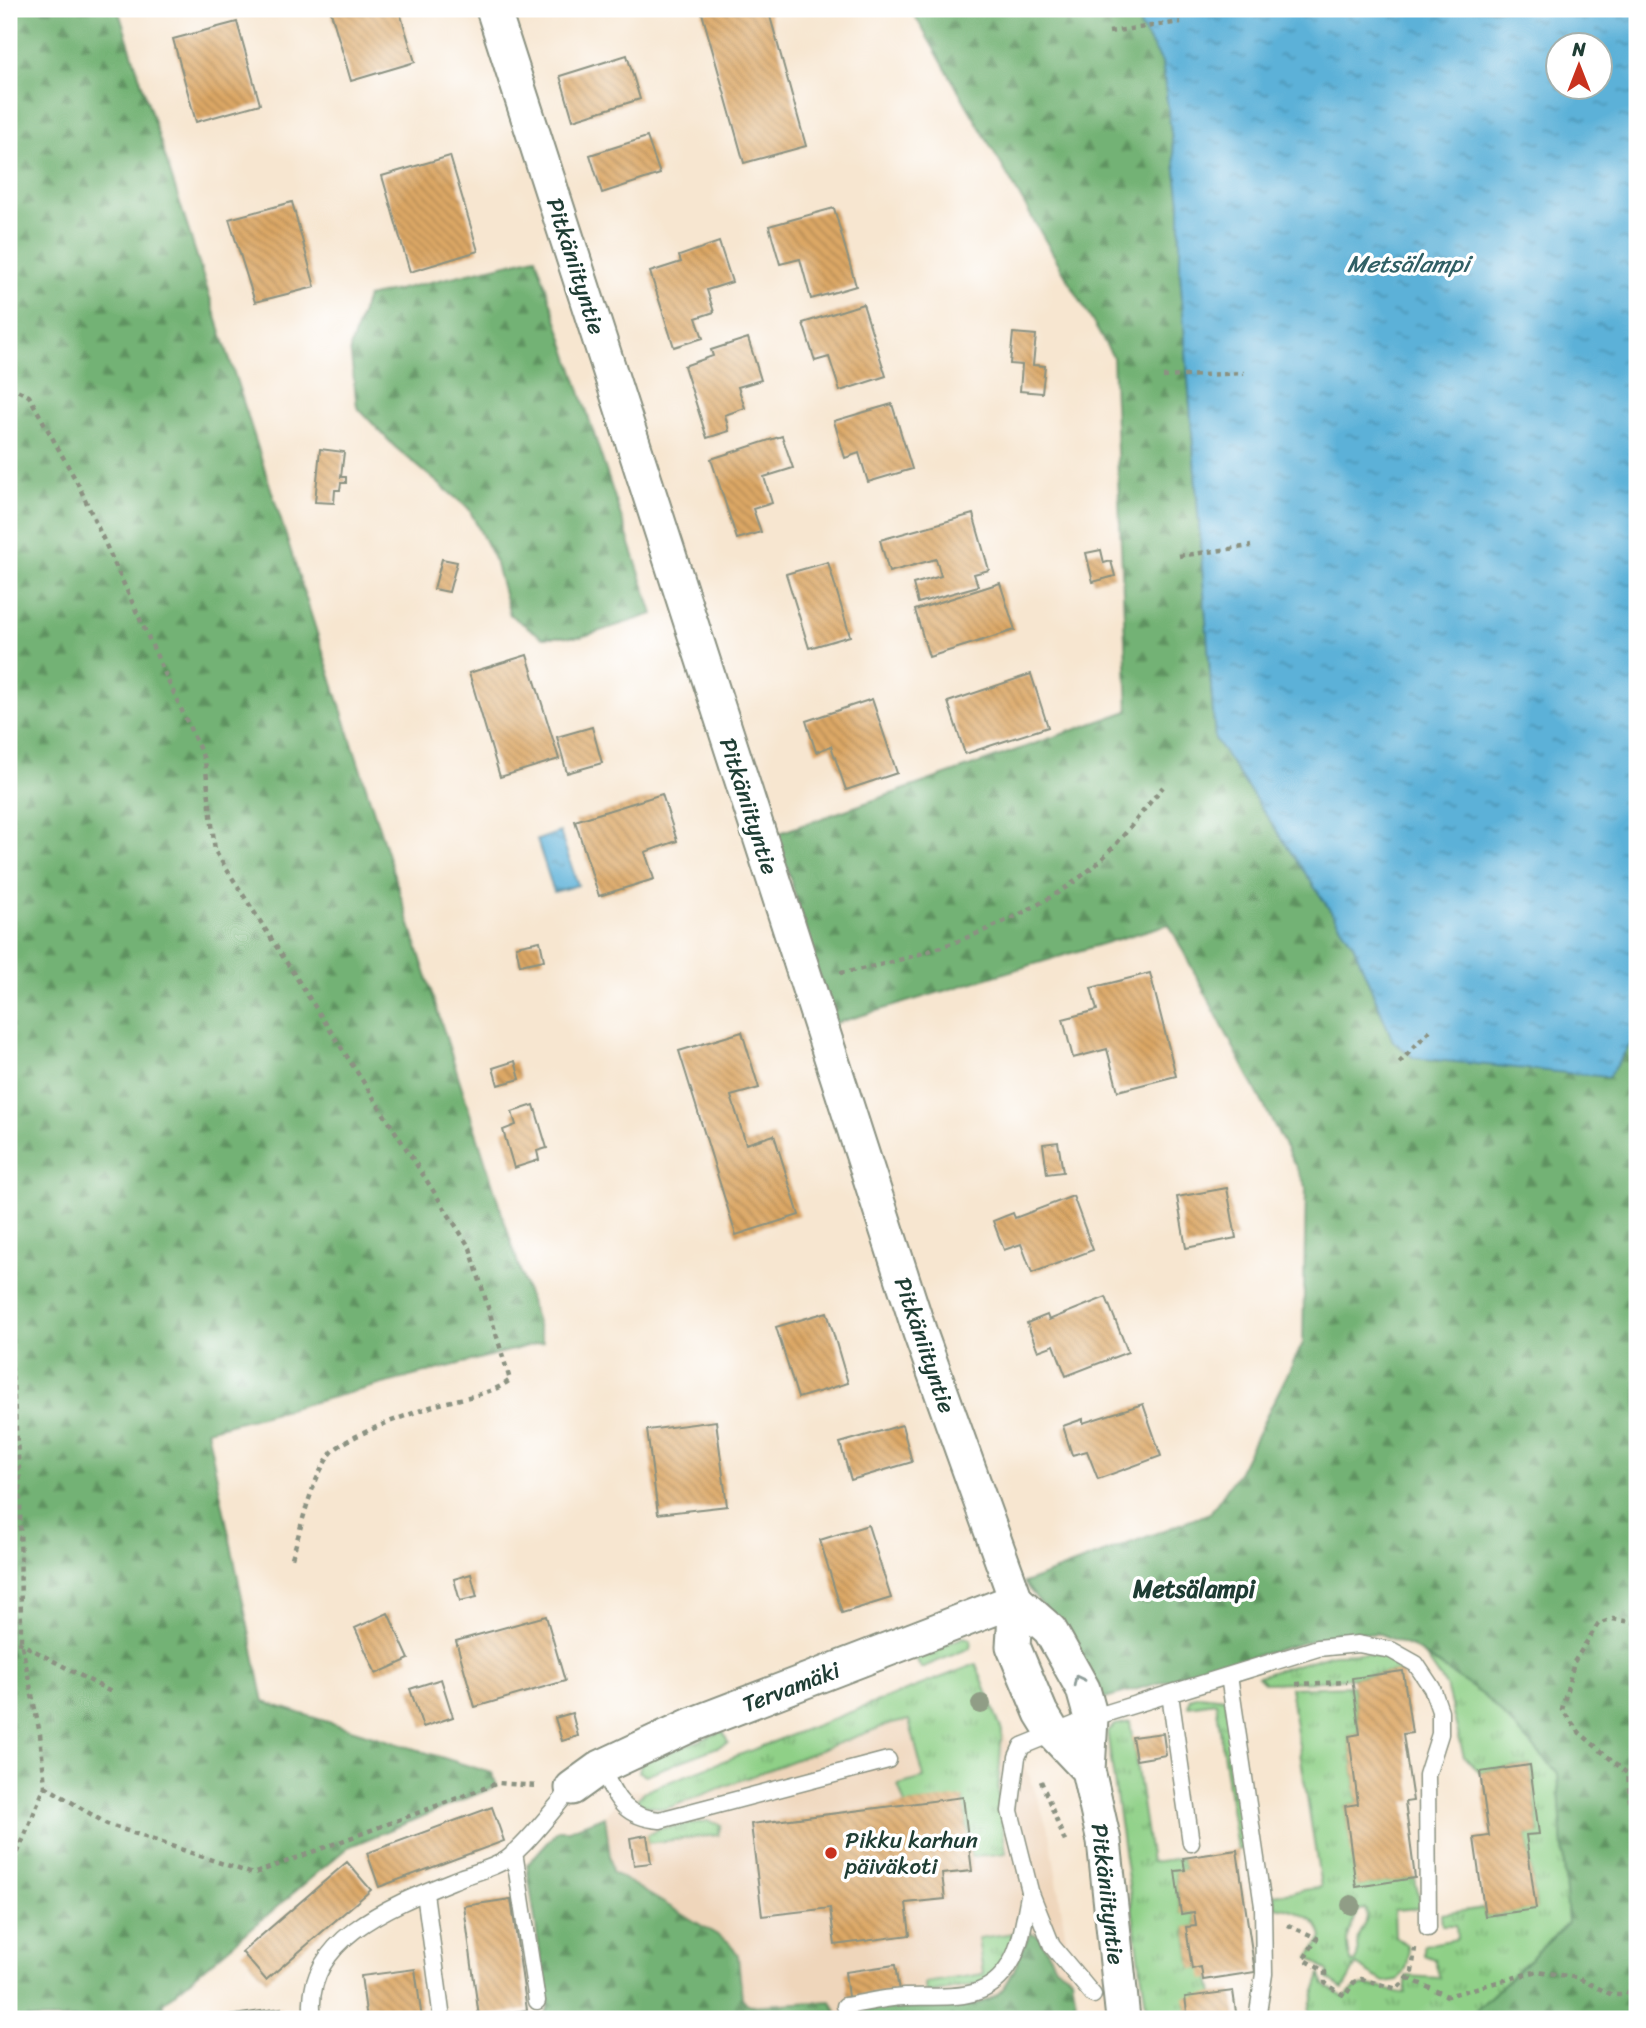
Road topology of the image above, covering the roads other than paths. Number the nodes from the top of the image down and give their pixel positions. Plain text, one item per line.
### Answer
1 (493, 9) edge
2 (1016, 1600) junction
3 (1229, 1676) junction
4 (1170, 1694) junction
5 (1091, 1718) junction
6 (1054, 1734) junction
7 (888, 1760) dead end
8 (601, 1767) junction
9 (1088, 1770) junction
10 (572, 1788) joint
11 (1191, 1843) dead end
12 (514, 1852) junction
13 (1030, 1891) junction
14 (425, 1892) junction
15 (1429, 1928) road end
16 (1093, 1995) dead end
17 (537, 2001) dead end
18 (845, 2006) dead end
19 (313, 2019) edge
20 (442, 2019) edge
21 (1123, 2019) edge
22 (1257, 2019) edge

1 - 2 street, Pitkäniityntie
5 -> 2 street, Pitkäniityntie
2 - 6 street, Pitkäniityntie
2 - 8 street, Tervamäki
3 - 4 lane
3 - 15 lane
3 - 22 lane
4 - 5 lane
4 - 11 lane
5 - 6 lane
5 - 9 street, Pitkäniityntie
6 - 9 street, Pitkäniityntie
6 - 13 lane
7 - 8 lane
8 - 10 street, Tervamäki
9 - 21 street, Pitkäniityntie
10 - 12 lane
12 - 14 lane
12 - 17 lane
13 - 16 lane
13 - 18 lane
14 - 19 lane
14 - 20 lane

